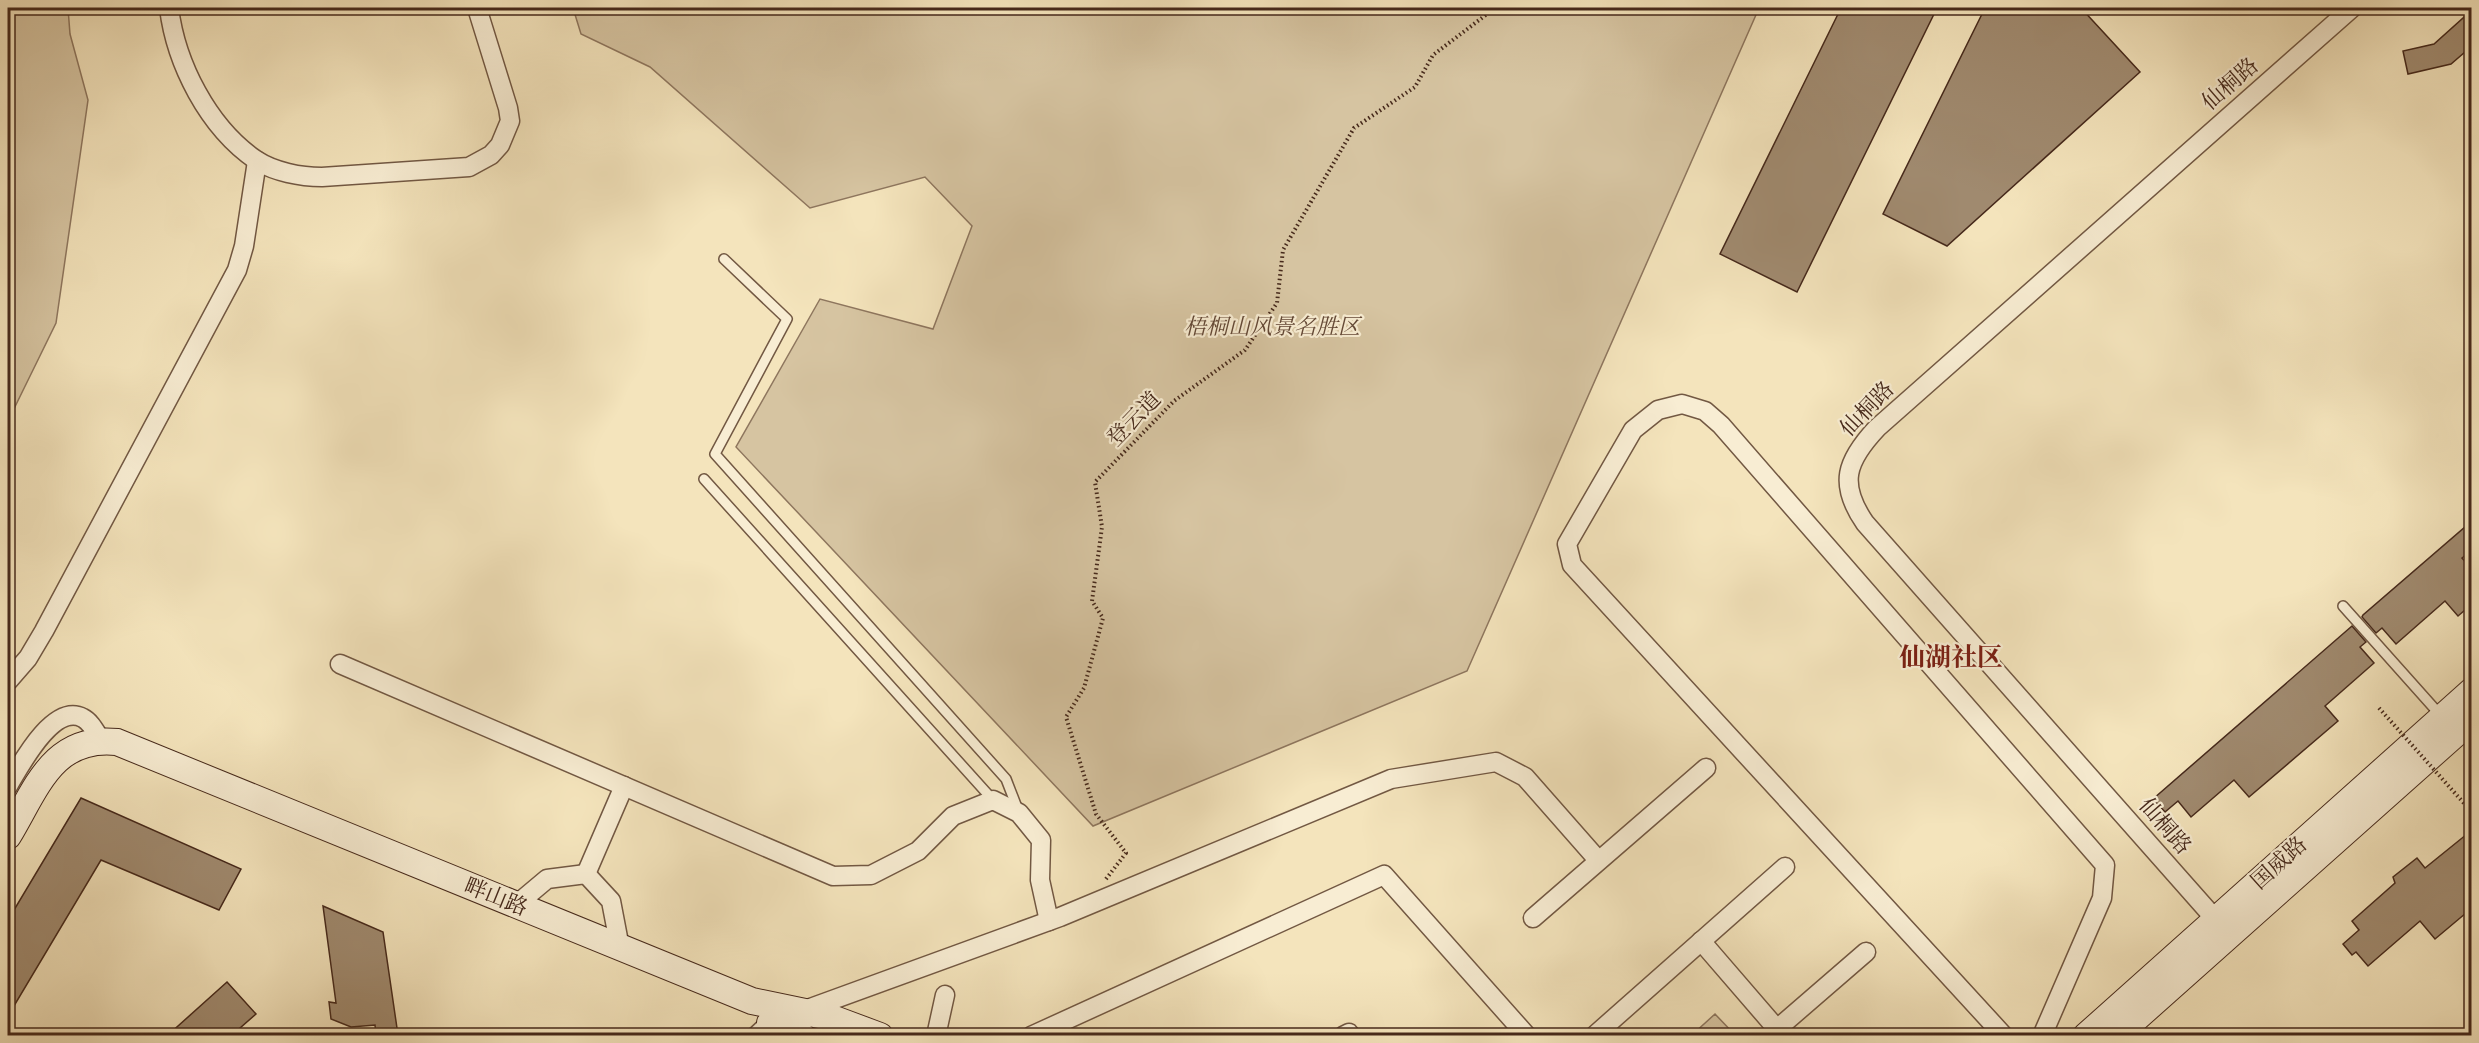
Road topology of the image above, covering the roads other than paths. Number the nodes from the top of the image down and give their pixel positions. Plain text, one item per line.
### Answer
1 (169, 8) edge
2 (477, 8) edge
3 (2352, 8) edge
4 (257, 161) junction
5 (724, 259) dead end
6 (704, 479) dead end
7 (2343, 606) dead end
8 (340, 664) dead end
9 (8, 681) edge
10 (2472, 691) edge
11 (2457, 723) edge
12 (109, 741) junction
13 (1706, 768) dead end
14 (8, 786) edge
15 (624, 786) junction
16 (993, 800) junction
17 (1019, 813) junction
18 (8, 836) edge
19 (1598, 860) junction
20 (1785, 867) dead end
21 (586, 874) junction
22 (516, 905) junction
23 (1533, 918) dead end
24 (1049, 921) junction
25 (2222, 927) junction
26 (1701, 941) junction
27 (620, 948) junction
28 (1866, 952) dead end
29 (945, 995) dead end
30 (801, 1024) edge
31 (763, 1029) edge
32 (1780, 1032) edge
33 (880, 1035) edge
34 (936, 1035) edge
35 (1031, 1035) edge
36 (1343, 1035) edge
37 (1351, 1035) edge
38 (1527, 1035) edge
39 (1594, 1035) edge
40 (2004, 1035) edge
41 (2042, 1035) edge
42 (2086, 1035) edge
43 (2116, 1035) edge

1 - 4 street
2 - 4 street
3 - 25 street, 仙桐路
4 - 9 street
5 - 17 lane
6 - 16 lane
7 - 11 lane
8 - 15 street
10 - 11 street, 国威路
11 - 25 street, 国威路
12 - 14 street
12 - 18 street
12 - 22 street, 畔山路
13 - 19 street
15 - 16 street
15 - 21 street
16 - 17 street
17 - 24 street
19 - 23 street
19 - 24 street
20 - 26 street
21 - 22 street
21 - 27 street
22 - 27 street, 畔山路
24 - 30 street
25 - 42 street, 国威路
25 - 43 street, 国威路
26 - 32 street
26 - 39 street
27 - 30 street, 畔山路
28 - 32 street
29 - 34 street
30 - 31 street, 畔山路
30 - 33 street, 畔山路
35 - 38 street
36 - 37 street
40 - 41 street

